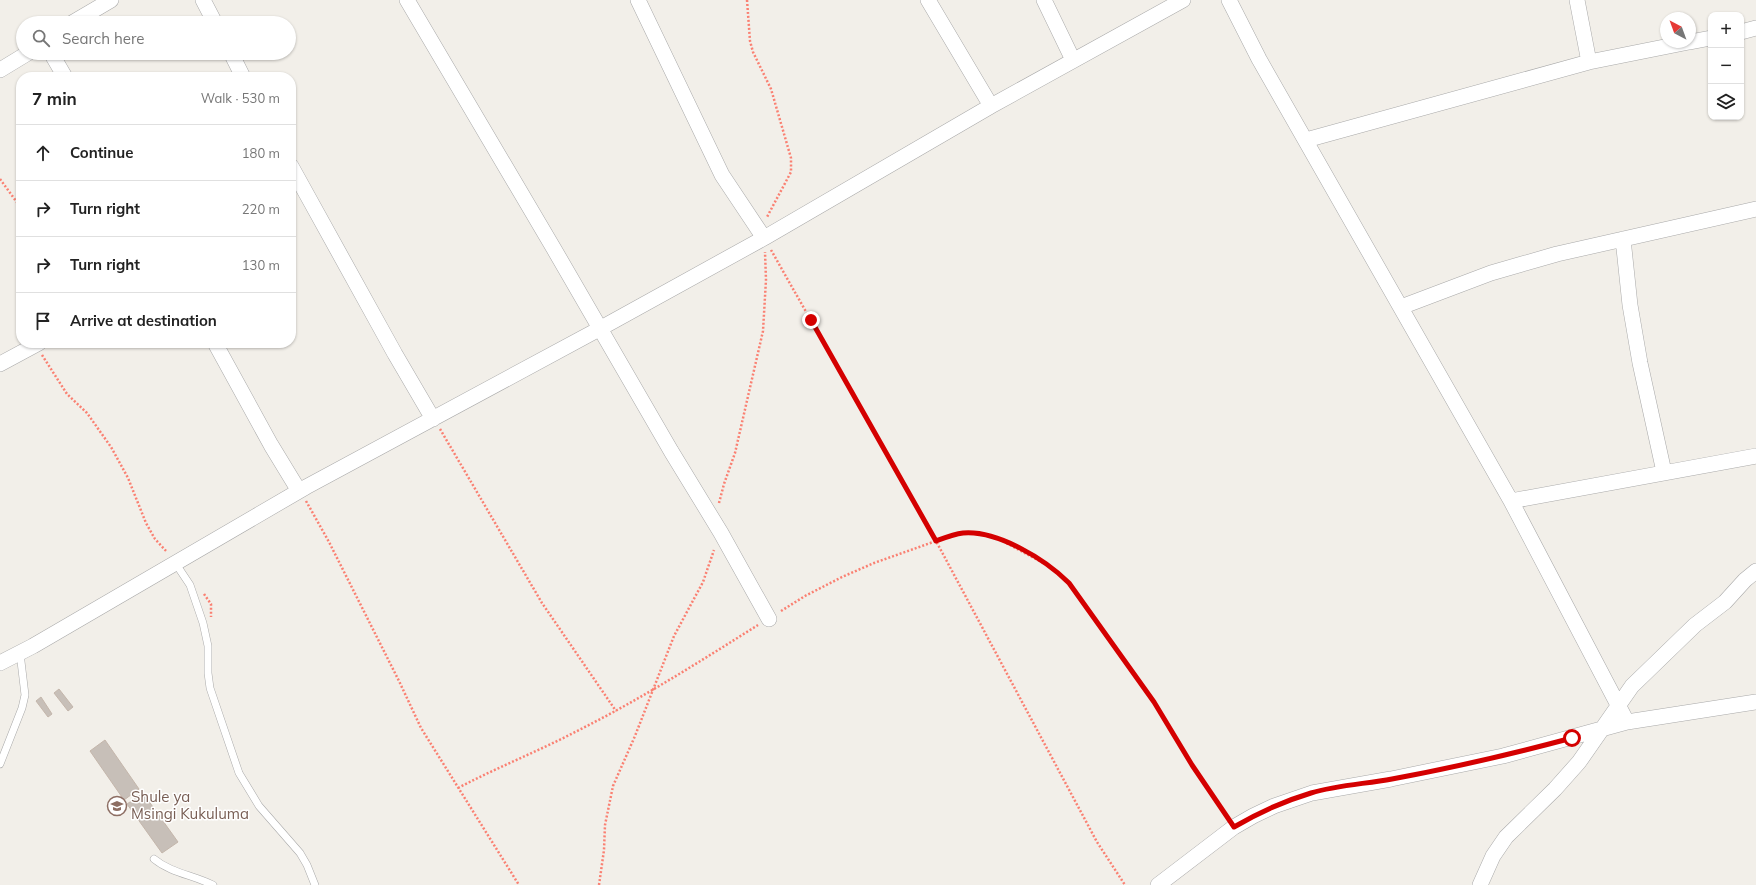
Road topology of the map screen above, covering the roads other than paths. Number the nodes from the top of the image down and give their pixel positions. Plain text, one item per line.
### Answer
1 (111, 0) edge
2 (203, 0) edge
3 (406, 0) edge
4 (638, 0) edge
5 (928, 0) edge
6 (1044, 0) edge
7 (1183, 0) edge
8 (1229, 0) edge
9 (1577, 0) edge
10 (84, 16) edge
11 (211, 16) edge
12 (1756, 28) edge
13 (1744, 31) edge
14 (1708, 39) edge
15 (1696, 41) edge
16 (1660, 48) edge
17 (16, 60) edge
18 (55, 60) edge
19 (234, 60) edge
20 (1073, 60) junction
21 (1589, 62) junction
22 (0, 70) edge
23 (62, 72) edge
24 (240, 72) edge
25 (991, 106) junction
26 (1306, 140) junction
27 (296, 175) edge
28 (1756, 209) edge
29 (764, 238) junction
30 (1623, 239) junction
31 (1401, 307) junction
32 (601, 328) junction
33 (29, 348) edge
34 (218, 348) edge
35 (0, 364) edge
36 (433, 419) junction
37 (1756, 456) edge
38 (1664, 472) junction
39 (299, 491) junction
40 (1511, 501) junction
41 (176, 564) junction
42 (1756, 571) edge
43 (768, 618) road end
44 (7, 655) edge
45 (1756, 702) edge
46 (1619, 706) junction
47 (1627, 722) junction
48 (1602, 730) junction
49 (0, 764) edge
50 (154, 859) dead end
51 (213, 885) edge
52 (315, 885) edge
53 (1158, 885) edge
54 (1480, 885) edge

1 - 10 street
2 - 11 street
3 - 32 street
4 - 29 street
5 - 25 street
6 - 20 street
7 - 20 street
8 - 26 street
9 - 21 street
12 - 13 street
14 - 15 street
16 - 21 street
17 - 22 street
18 - 23 street
19 - 24 street
20 - 25 street
21 - 26 street
25 - 29 street
26 - 31 street
27 - 36 street
28 - 30 street
29 - 32 street
30 - 31 street
30 - 38 street
31 - 40 street
32 - 36 street
32 - 43 street
33 - 35 street
34 - 39 street
36 - 39 street
37 - 38 street
38 - 40 street
39 - 41 street
40 - 46 street
41 - 44 street
41 - 52 lane
42 - 46 street
44 - 49 lane
45 - 47 street
46 - 47 street
46 - 48 street
47 - 48 street
48 - 53 street
48 - 54 street
50 - 51 lane

